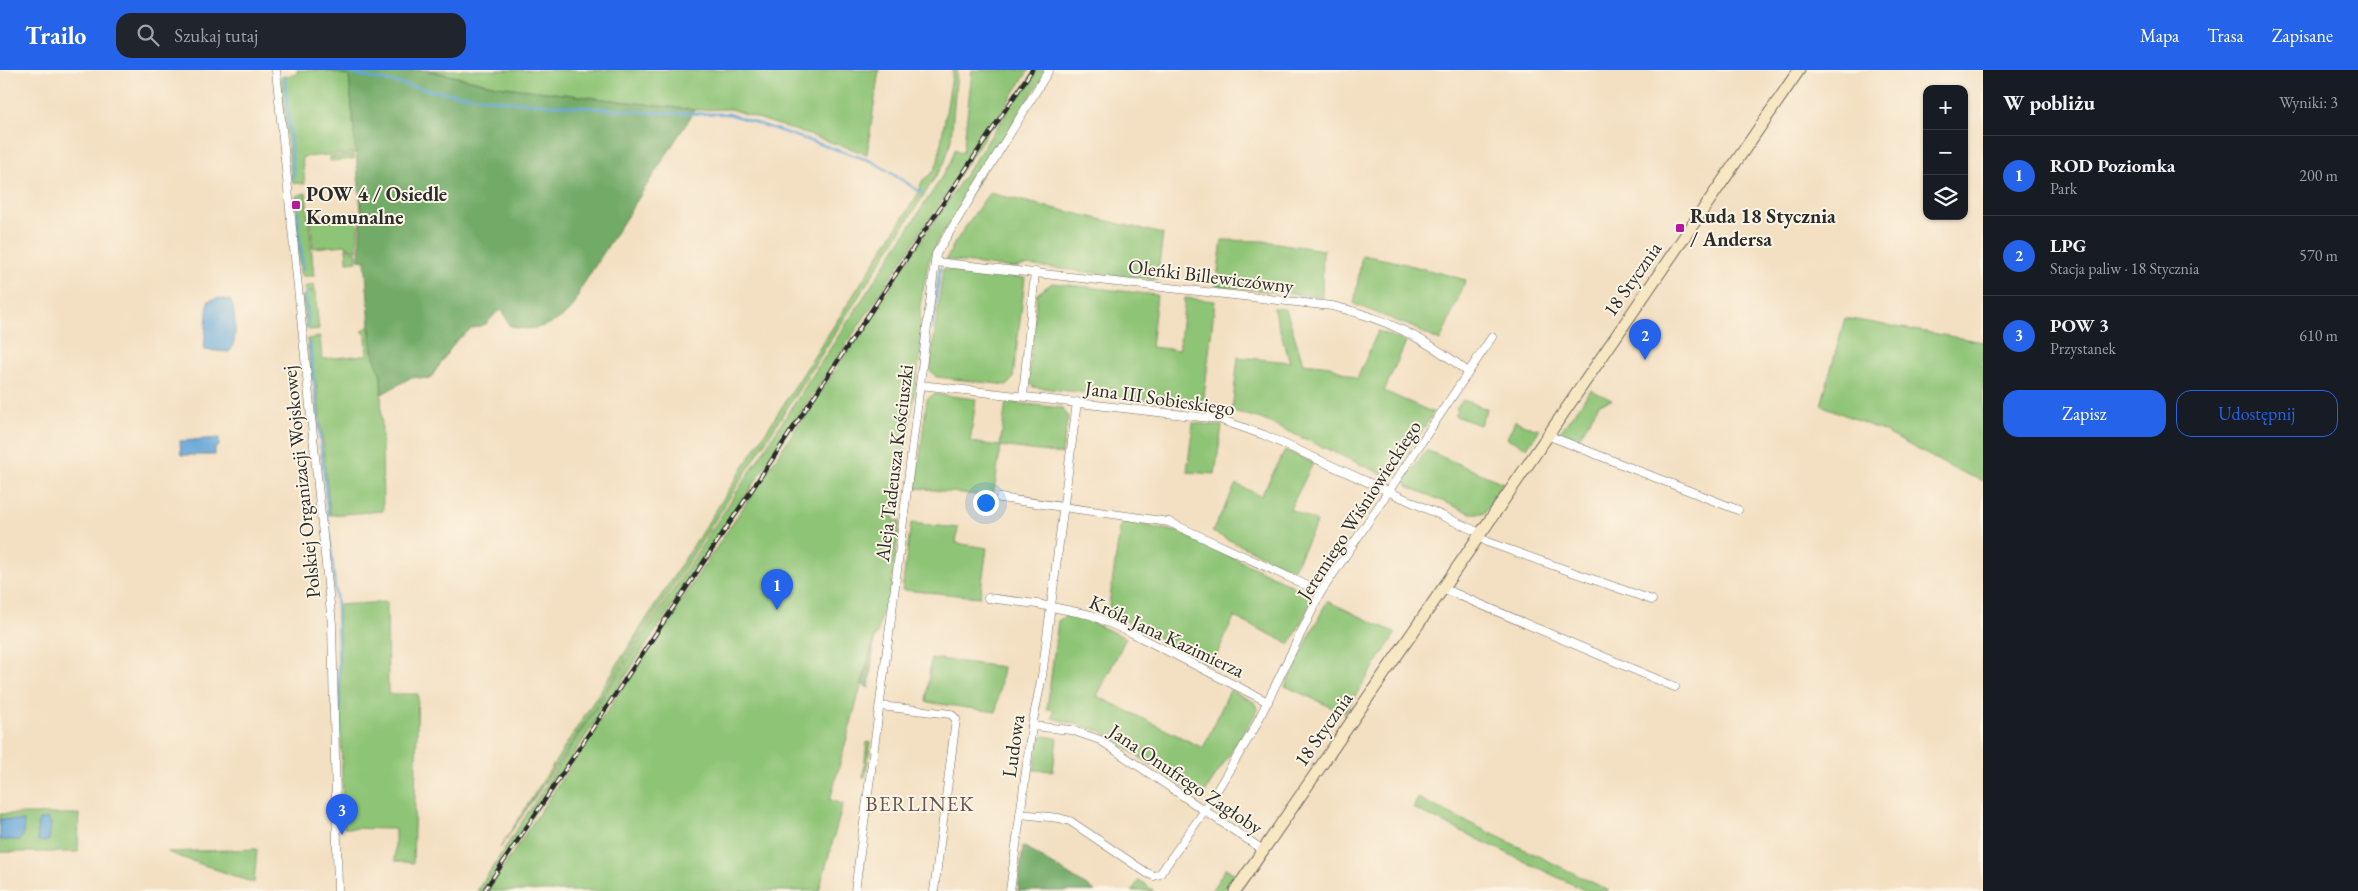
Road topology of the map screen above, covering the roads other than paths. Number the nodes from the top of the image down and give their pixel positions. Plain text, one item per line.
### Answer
1 (276, 70) edge
2 (1049, 70) edge
3 (1799, 70) edge
4 (934, 262) junction
5 (1035, 272) junction
6 (1492, 337) dead end
7 (1468, 372) junction
8 (920, 385) junction
9 (1023, 396) junction
10 (1077, 402) junction
11 (1547, 435) junction
12 (1390, 490) junction
13 (1000, 498) dead end
14 (1063, 507) junction
15 (1738, 510) dead end
16 (1479, 535) junction
17 (1442, 588) junction
18 (1321, 592) junction
19 (988, 598) dead end
20 (1652, 600) dead end
21 (1050, 606) junction
22 (1675, 687) dead end
23 (1268, 702) junction
24 (880, 706) junction
25 (1032, 726) junction
26 (1205, 810) junction
27 (1020, 814) junction
28 (1263, 850) junction
29 (338, 891) edge
30 (855, 891) edge
31 (934, 891) edge
32 (1010, 891) edge
33 (1235, 891) edge

1 - 29 street, Polskiej Organizacji Wojskowej
2 - 4 street, Aleja Tadeusza Kościuszki
3 - 11 main road, 18 Stycznia
4 - 5 street, Oleńki Billewiczówny
4 - 8 street, Aleja Tadeusza Kościuszki
5 - 7 street, Oleńki Billewiczówny
5 - 9 street
6 - 7 street, Jeremiego Wiśniowieckiego
7 - 12 street, Jeremiego Wiśniowieckiego
8 - 9 street, Jana III Sobieskiego
8 - 24 street, Aleja Tadeusza Kościuszki
9 - 10 street, Jana III Sobieskiego
10 - 12 street, Jana III Sobieskiego
10 - 14 street, Ludowa
11 - 15 street
11 - 16 main road, 18 Stycznia
12 - 16 street, Jana III Sobieskiego
12 - 18 street, Jeremiego Wiśniowieckiego
13 - 14 street
14 - 18 street
14 - 21 street, Ludowa
16 - 17 main road, 18 Stycznia
16 - 20 street
17 - 22 street
17 - 28 main road, 18 Stycznia
18 - 23 street, Jeremiego Wiśniowieckiego
19 - 21 street
21 - 23 street, Króla Jana Kazimierza
21 - 25 street, Ludowa
23 - 26 street, Jeremiego Wiśniowieckiego
24 - 30 street, Aleja Tadeusza Kościuszki
24 - 31 street
25 - 26 street, Jana Onufrego Zagłoby
25 - 27 street, Ludowa
26 - 27 street, Jeremiego Wiśniowieckiego
26 - 28 street, Jana Onufrego Zagłoby
27 - 32 street, Ludowa
28 - 33 main road, 18 Stycznia

